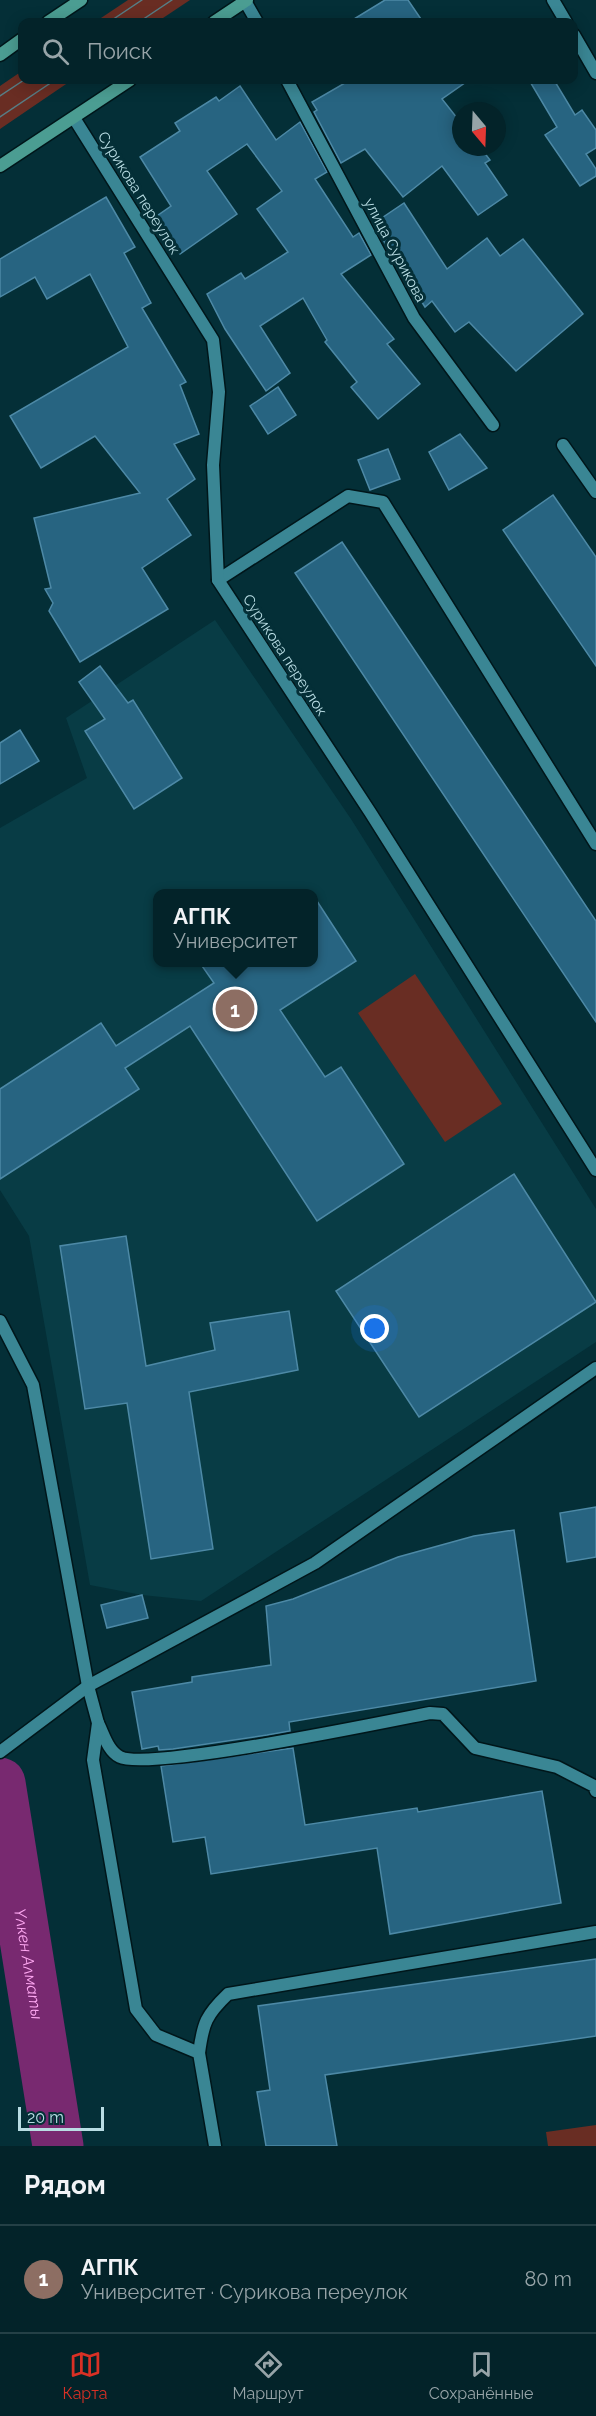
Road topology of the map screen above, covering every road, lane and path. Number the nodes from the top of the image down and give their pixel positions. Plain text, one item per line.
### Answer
1 (81, 0) edge
2 (246, 0) edge
3 (553, 0) edge
4 (54, 18) edge
5 (220, 18) edge
6 (255, 18) edge
7 (564, 18) edge
8 (18, 42) edge
9 (578, 43) edge
10 (0, 55) edge
11 (596, 73) edge
12 (124, 84) edge
13 (289, 84) edge
14 (74, 118) junction
15 (0, 166) edge
16 (493, 425) dead end
17 (563, 445) dead end
18 (596, 492) edge
19 (218, 580) junction
20 (596, 844) edge
21 (596, 1170) edge
22 (0, 1322) edge
23 (596, 1368) edge
24 (88, 1686) junction
25 (98, 1723) junction
26 (0, 1752) edge
27 (596, 1791) edge
28 (596, 1932) edge
29 (199, 2053) junction
30 (215, 2146) edge

1 - 4 main road
2 - 5 main road
2 - 6 street
3 - 7 street
8 - 10 main road
9 - 11 street
12 - 14 main road
13 - 16 street, улица Сурикова
14 - 15 main road
14 - 19 street, Сурикова переулок
17 - 18 street
19 - 20 street
19 - 21 street, Сурикова переулок
22 - 24 street
23 - 24 street
24 - 25 street
24 - 26 street
25 - 27 street
25 - 29 street
28 - 29 street
29 - 30 street

